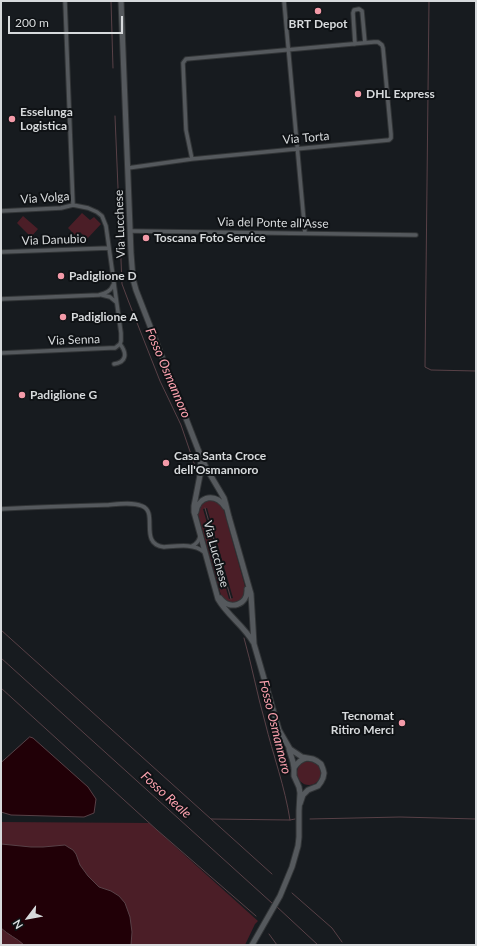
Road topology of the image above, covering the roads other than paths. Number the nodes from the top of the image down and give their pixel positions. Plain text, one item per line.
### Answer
1 (64, 1) edge
2 (121, 1) edge
3 (284, 1) edge
4 (365, 43) junction
5 (355, 44) junction
6 (289, 50) junction
7 (298, 149) junction
8 (192, 159) junction
9 (128, 168) junction
10 (73, 205) junction
11 (1, 211) edge
12 (130, 231) junction
13 (305, 233) junction
14 (416, 235) dead end
15 (109, 248) junction
16 (1, 252) edge
17 (114, 282) junction
18 (99, 295) junction
19 (1, 299) edge
20 (117, 305) junction
21 (120, 344) junction
22 (1, 353) edge
23 (114, 364) dead end
24 (201, 457) junction
25 (1, 509) edge
26 (229, 517) junction
27 (196, 518) junction
28 (199, 530) junction
29 (191, 546) junction
30 (206, 553) junction
31 (247, 582) junction
32 (216, 588) junction
33 (254, 644) junction
34 (287, 745) junction
35 (308, 758) junction
36 (294, 768) junction
37 (297, 784) junction
38 (310, 789) junction
39 (300, 804) junction
40 (252, 945) edge

1 - 10 street
2 - 9 main road, Via Lucchese
3 - 6 street
4 - 5 street
4 - 5 street
4 - 7 street, Via Torta
5 - 6 street
6 - 7 street
6 - 8 street
7 - 8 street, Via Torta
7 - 13 street
8 - 9 street, Via Torta
9 - 12 main road, Via Lucchese
10 - 11 street, Via Volga
10 - 15 street, Via Volga
12 - 13 street, Via del Ponte all'Asse
12 - 24 main road, Via Lucchese
13 - 14 street, Via del Ponte all'Asse
15 - 16 street, Via Danubio
15 - 17 street, Via Volga
17 - 18 street
17 - 20 street, Via Volga
18 - 19 street
18 - 20 street
20 - 21 street, Via Volga
21 - 22 street, Via Senna
21 - 23 street
24 - 26 main road, Via Lucchese
24 - 27 main road, Via Lucchese
25 - 29 street
26 - 27 main road
26 - 31 main road, Via Lucchese
27 - 28 main road, Via Lucchese
28 - 29 street
28 - 30 main road, Via Lucchese
29 - 30 street
30 - 32 main road, Via Lucchese
31 - 32 main road
31 - 33 main road, Via Lucchese
32 - 33 main road, Via Lucchese
33 - 34 main road, Via Lucchese
34 - 35 main road, Via Lucchese
34 - 36 main road, Via Lucchese
35 - 36 main road
35 - 38 main road, Via Lucchese
36 - 37 main road, Via Lucchese
37 - 38 main road
37 - 39 main road, Via Lucchese
38 - 39 main road, Via Lucchese
39 - 40 main road, Via Lucchese

